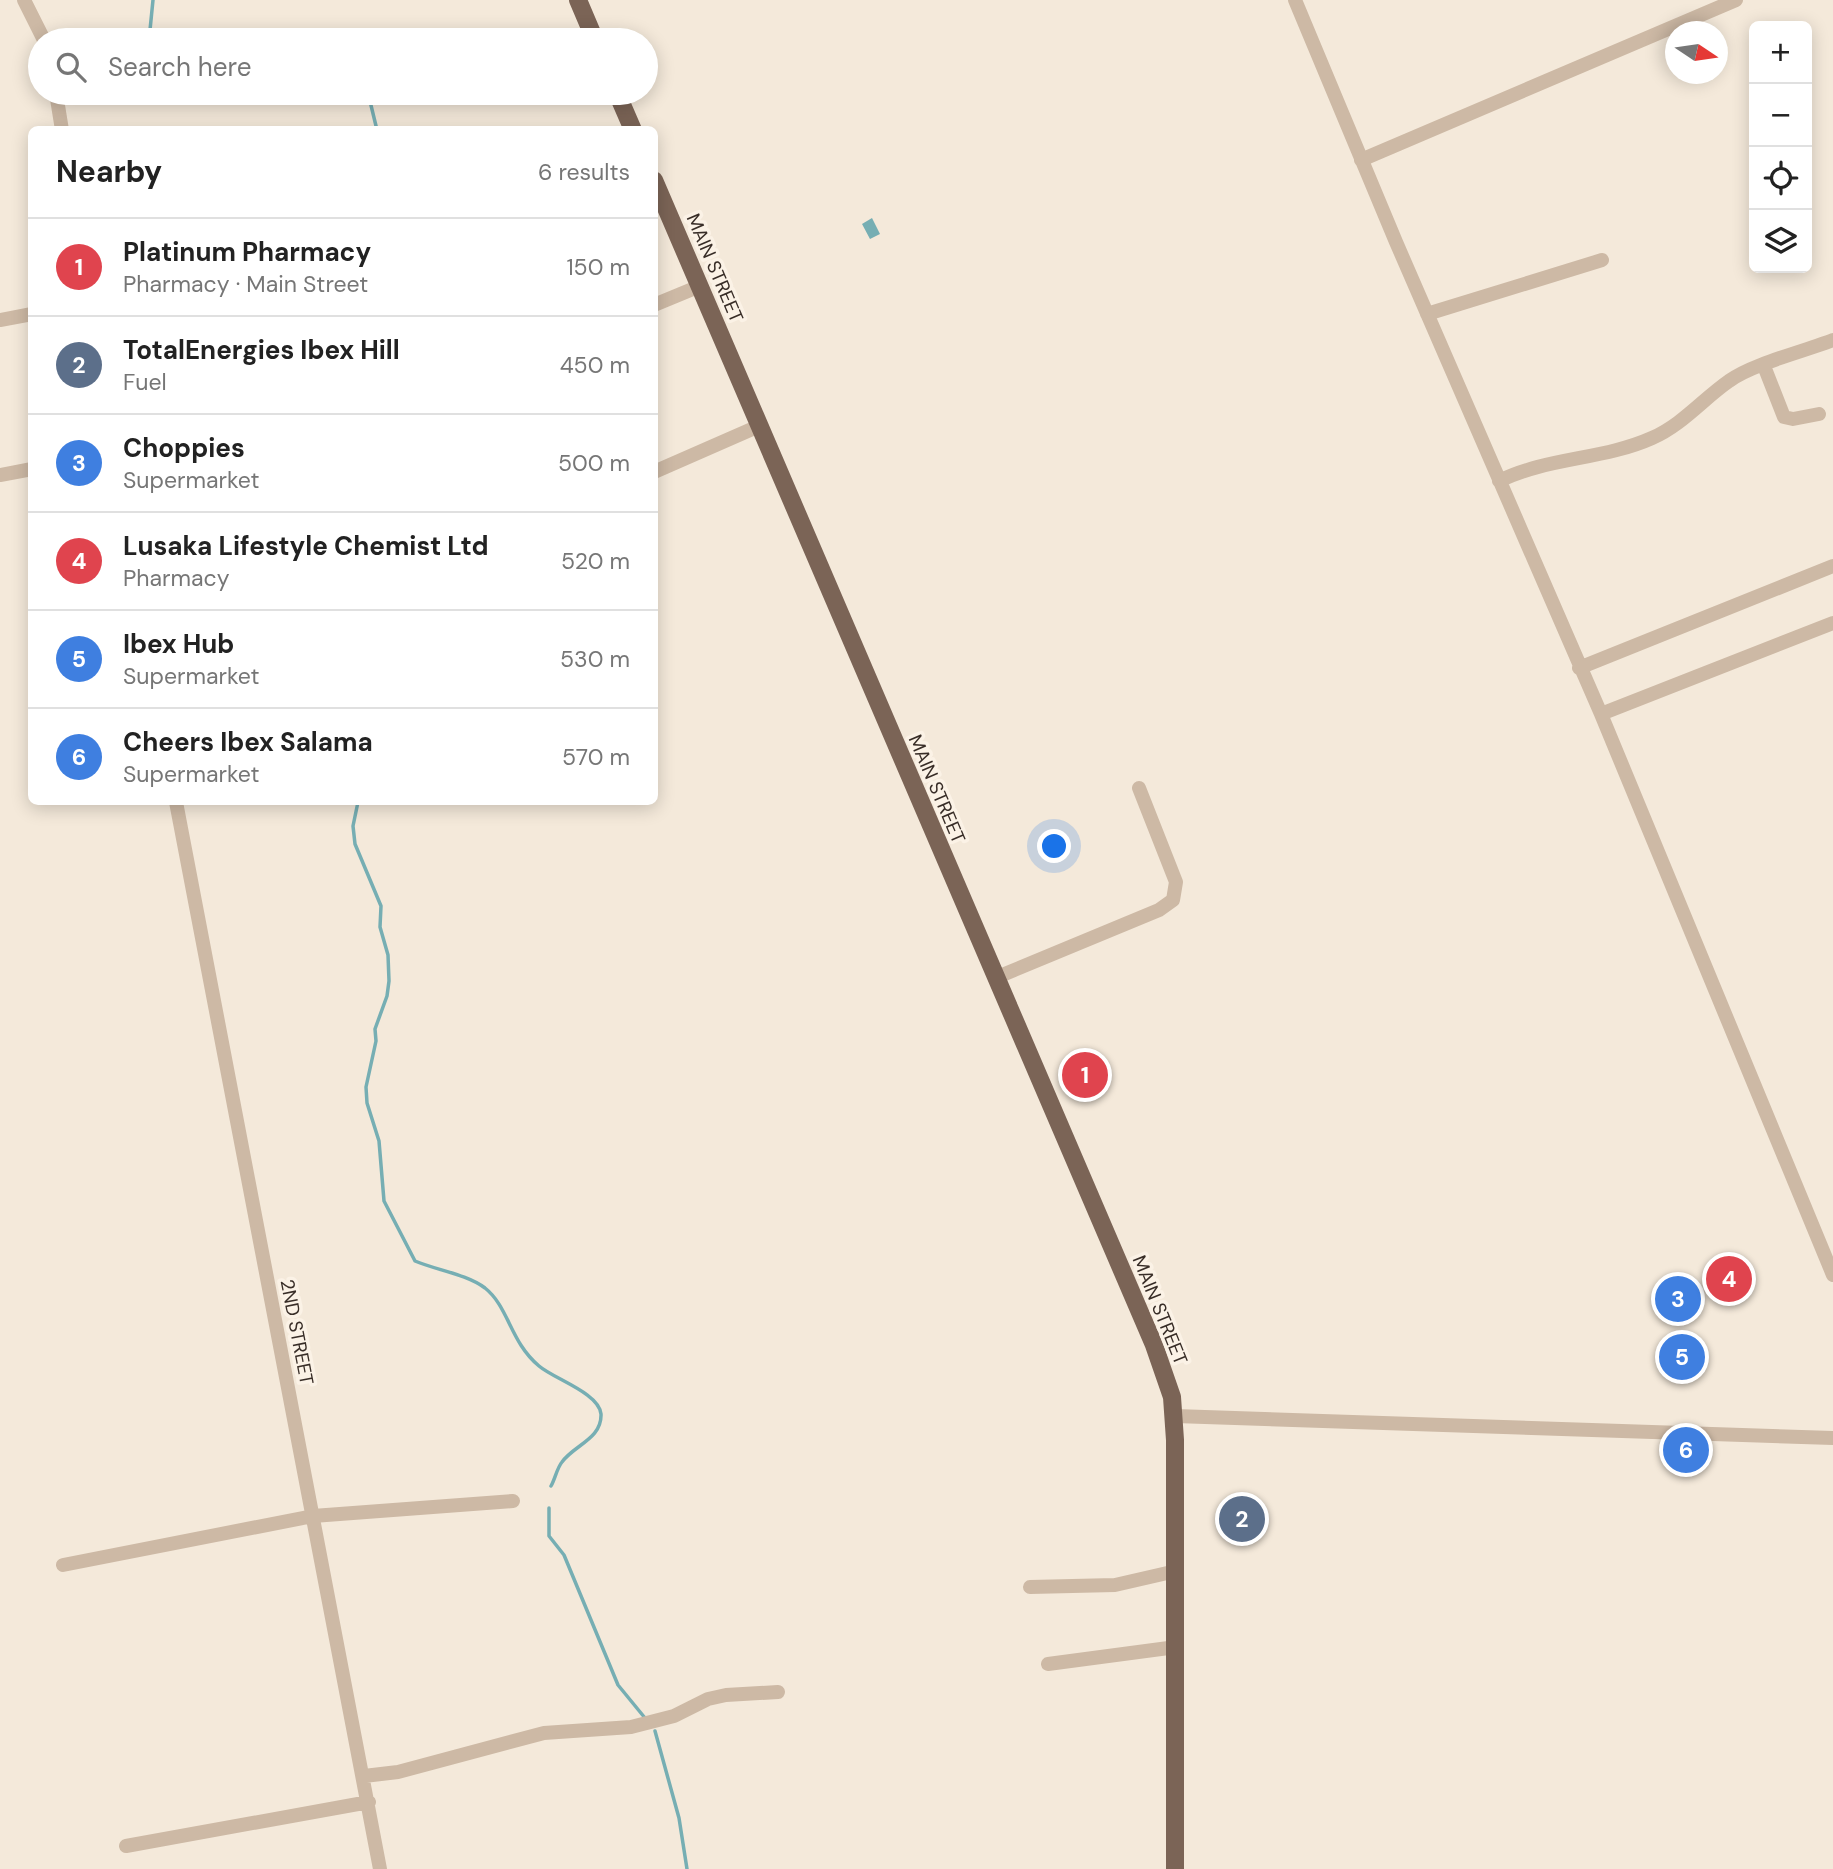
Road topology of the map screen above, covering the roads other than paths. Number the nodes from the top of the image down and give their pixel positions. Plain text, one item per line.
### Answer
1 (24, 0) edge
2 (578, 0) edge
3 (1295, 0) edge
4 (1736, 0) edge
5 (38, 28) edge
6 (590, 28) edge
7 (58, 105) edge
8 (622, 105) edge
9 (61, 126) edge
10 (631, 126) edge
11 (1361, 160) junction
12 (658, 189) edge
13 (1602, 260) dead end
14 (700, 286) junction
15 (658, 303) edge
16 (1427, 314) junction
17 (28, 315) edge
18 (0, 320) edge
19 (1833, 340) edge
20 (1764, 366) junction
21 (1819, 414) dead end
22 (760, 426) junction
23 (28, 470) edge
24 (658, 470) edge
25 (0, 475) edge
26 (1499, 481) junction
27 (1833, 566) edge
28 (1833, 624) edge
29 (1579, 668) junction
30 (1601, 714) junction
31 (1139, 788) dead end
32 (177, 805) edge
33 (995, 978) junction
34 (1833, 1275) edge
35 (1175, 1416) junction
36 (1833, 1438) edge
37 (513, 1501) dead end
38 (313, 1516) junction
39 (64, 1565) dead end
40 (1176, 1571) junction
41 (1030, 1587) dead end
42 (1176, 1647) junction
43 (1048, 1664) dead end
44 (778, 1692) dead end
45 (364, 1776) junction
46 (369, 1802) junction
47 (126, 1846) dead end
48 (380, 1869) edge
49 (1175, 1869) edge

1 - 5 street
2 - 6 main road
3 - 11 street
4 - 11 street
7 - 9 street
8 - 10 main road
11 - 16 street
12 - 14 main road, MAIN STREET
13 - 16 street
14 - 15 street
14 - 22 main road, MAIN STREET
16 - 26 street
17 - 18 street
19 - 20 street
20 - 21 street
20 - 26 street
22 - 24 street
22 - 33 main road, MAIN STREET
23 - 25 street
26 - 29 street
27 - 29 street
28 - 30 street
29 - 30 street
30 - 34 street
31 - 33 street
32 - 38 street, 2ND STREET
33 - 35 main road, MAIN STREET
35 - 36 street
35 - 40 main road, MAIN STREET
37 - 38 street
38 - 39 street
38 - 45 street, 2ND STREET
40 - 41 street
40 - 42 main road, MAIN STREET
42 - 43 street
42 - 49 main road, MAIN STREET
44 - 45 street
45 - 46 street, 2ND STREET
46 - 47 street
46 - 48 street, 2ND STREET

